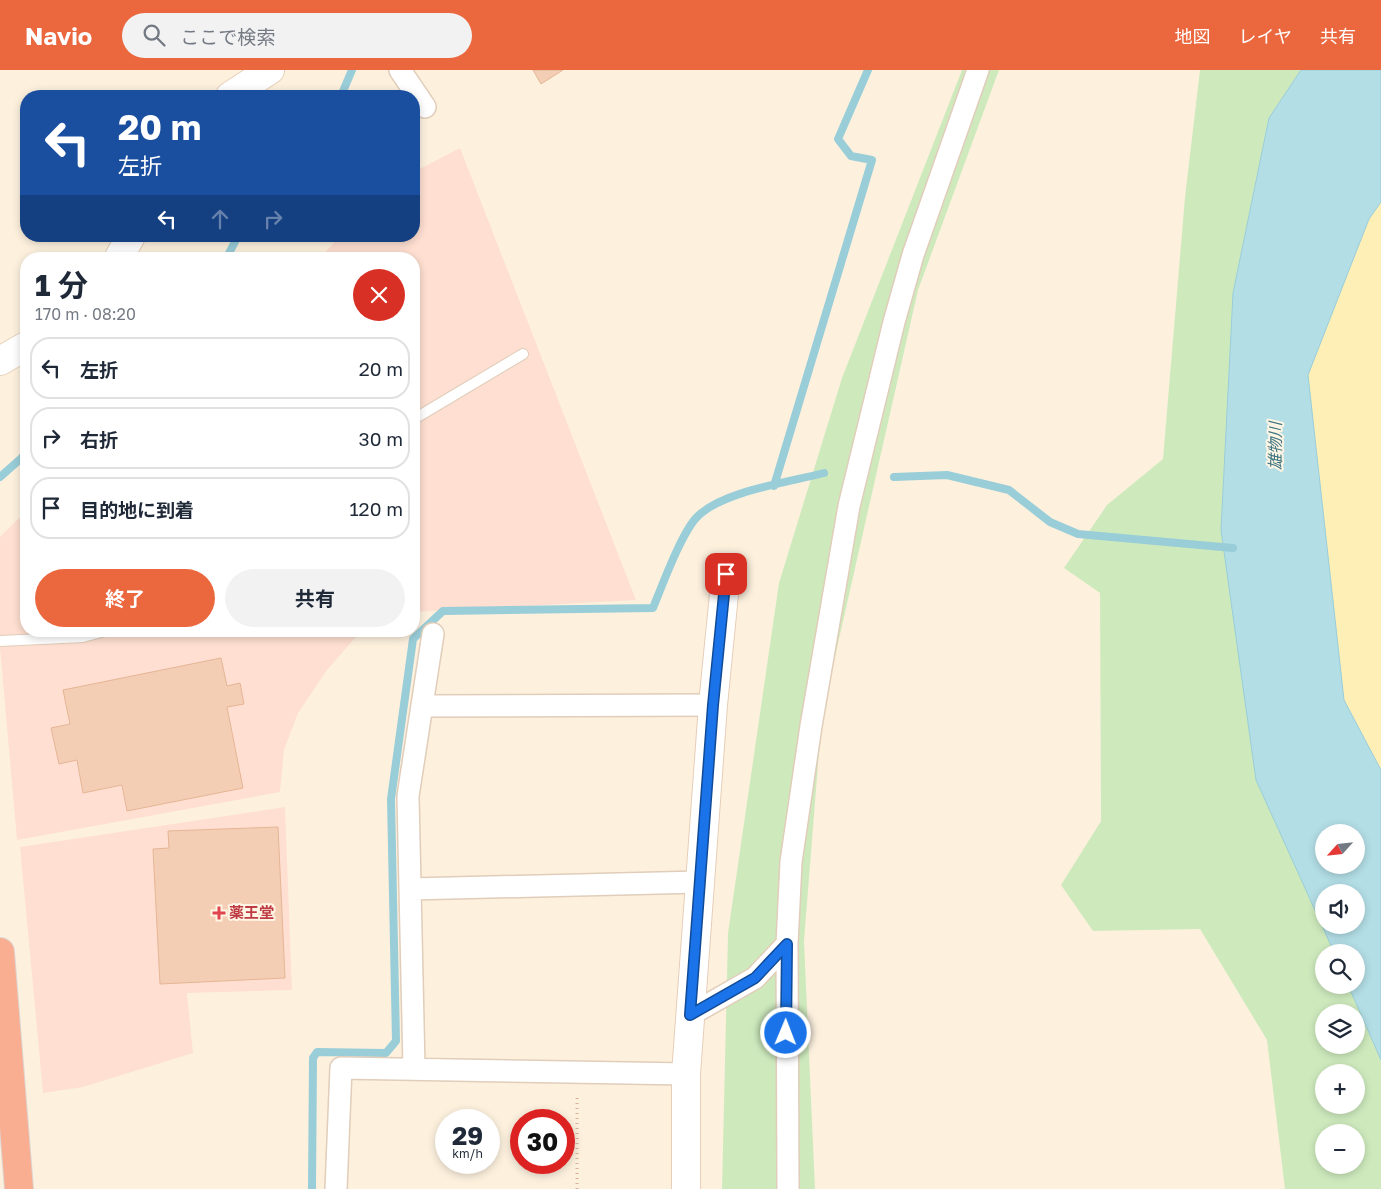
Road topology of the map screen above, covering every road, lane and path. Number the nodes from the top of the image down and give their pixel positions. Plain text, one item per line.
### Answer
1 (270, 70) edge
2 (400, 70) edge
3 (978, 70) edge
4 (239, 90) edge
5 (413, 90) edge
6 (420, 101) edge
7 (424, 107) dead end
8 (20, 349) edge
9 (523, 354) dead end
10 (0, 361) edge
11 (420, 415) edge
12 (726, 574) dead end
13 (433, 634) dead end
14 (83, 637) edge
15 (0, 641) edge
16 (713, 705) junction
17 (423, 706) junction
18 (699, 882) junction
19 (411, 888) junction
20 (787, 944) junction
21 (0, 952) edge
22 (690, 1015) junction
23 (414, 1068) junction
24 (577, 1072) junction
25 (686, 1074) junction
26 (6, 1108) edge
27 (18, 1189) edge
28 (336, 1189) edge
29 (577, 1189) edge
30 (686, 1189) edge
31 (788, 1189) edge

1 - 4 street
2 - 5 street
3 - 20 street
6 - 7 street
8 - 10 street
9 - 11 lane
12 - 16 street
13 - 17 street
14 - 15 lane
16 - 17 street
16 - 18 street
17 - 19 street
18 - 19 street
18 - 22 street
19 - 23 street
20 - 22 street
20 - 31 street
21 - 26 highway
22 - 25 street
23 - 24 street
23 - 28 street
24 - 25 street
24 - 29 path
25 - 30 street
26 - 27 highway

